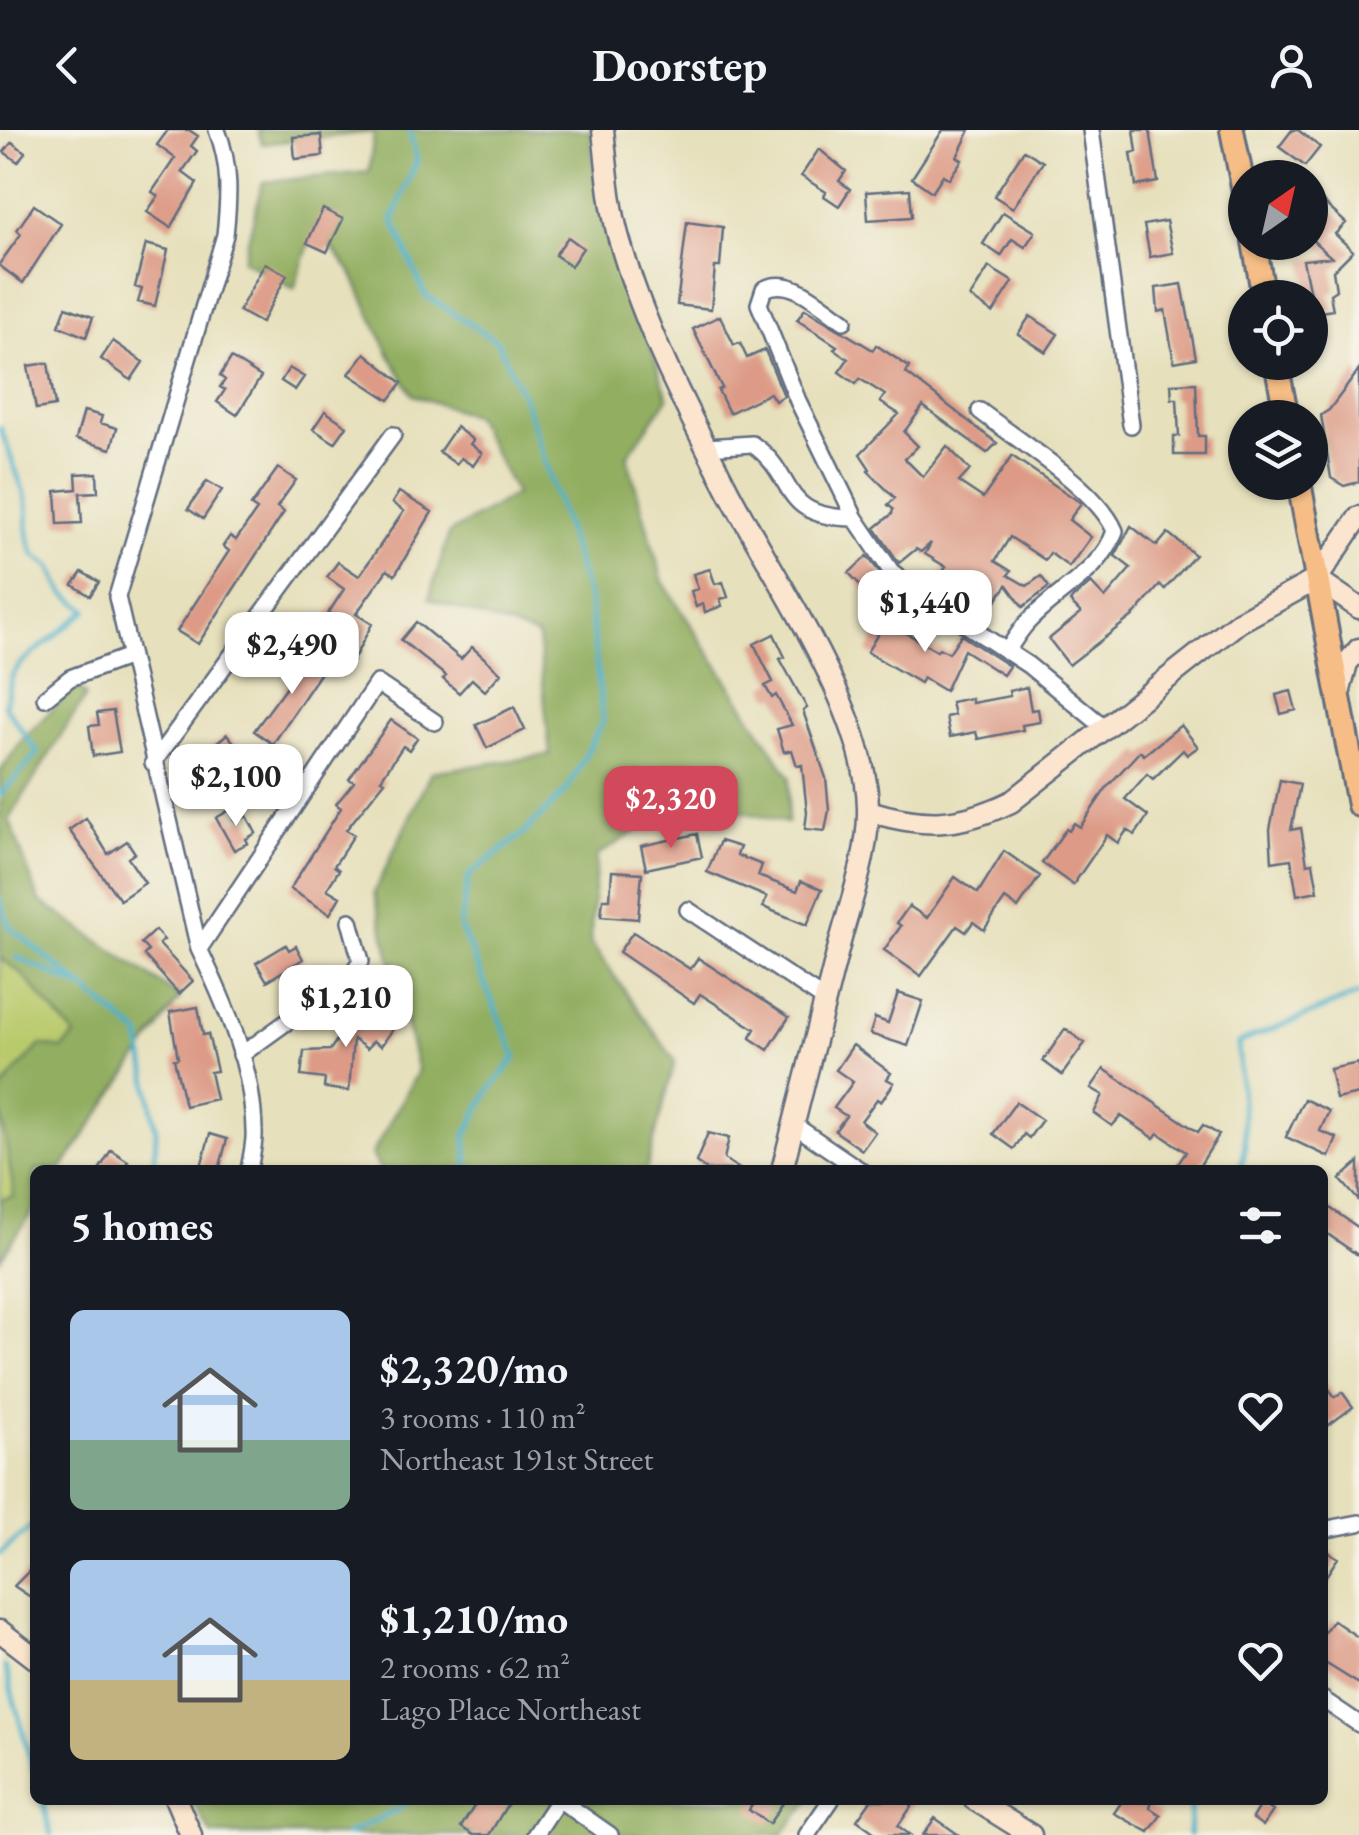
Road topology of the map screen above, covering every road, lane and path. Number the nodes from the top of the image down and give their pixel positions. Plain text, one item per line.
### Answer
1 (218, 130) edge
2 (603, 130) edge
3 (1092, 130) edge
4 (1232, 130) edge
5 (1238, 160) edge
6 (844, 321) dead end
7 (980, 411) dead end
8 (1132, 425) dead end
9 (393, 435) dead end
10 (707, 447) junction
11 (1302, 500) edge
12 (1359, 517) edge
13 (855, 518) junction
14 (1317, 579) junction
15 (1359, 608) edge
16 (1359, 648) edge
17 (1007, 651) junction
18 (130, 656) junction
19 (1338, 694) junction
20 (45, 698) dead end
21 (435, 722) dead end
22 (1105, 728) junction
23 (154, 763) junction
24 (1359, 806) edge
25 (868, 812) junction
26 (688, 910) dead end
27 (350, 921) dead end
28 (199, 950) junction
29 (825, 1000) junction
30 (241, 1055) junction
31 (794, 1126) junction
32 (250, 1165) edge
33 (783, 1165) edge
34 (852, 1165) edge
35 (1359, 1523) edge
36 (1328, 1529) edge
37 (0, 1631) edge
38 (30, 1654) edge
39 (1328, 1703) edge
40 (1359, 1724) edge
41 (178, 1805) edge
42 (555, 1805) edge
43 (566, 1805) edge
44 (828, 1805) edge
45 (983, 1805) edge
46 (191, 1835) edge
47 (534, 1835) edge
48 (610, 1835) edge
49 (808, 1835) edge
50 (1031, 1835) edge

1 - 18 street
2 - 10 street
3 - 8 street
4 - 5 main road
6 - 13 street
7 - 17 street
9 - 23 street
10 - 13 street
10 - 25 street
11 - 14 main road
12 - 14 street
13 - 17 street
14 - 15 street
14 - 19 main road
14 - 22 street
16 - 19 street
17 - 22 street
18 - 20 street
18 - 23 street
19 - 24 main road
21 - 28 street
22 - 25 street
23 - 28 street
25 - 29 street
26 - 29 street
27 - 30 street
28 - 30 street
29 - 31 street
30 - 32 street
31 - 33 street
31 - 34 street
35 - 36 street
37 - 38 street
39 - 40 street
41 - 46 street
42 - 47 street
43 - 48 street
44 - 49 street
45 - 50 street

